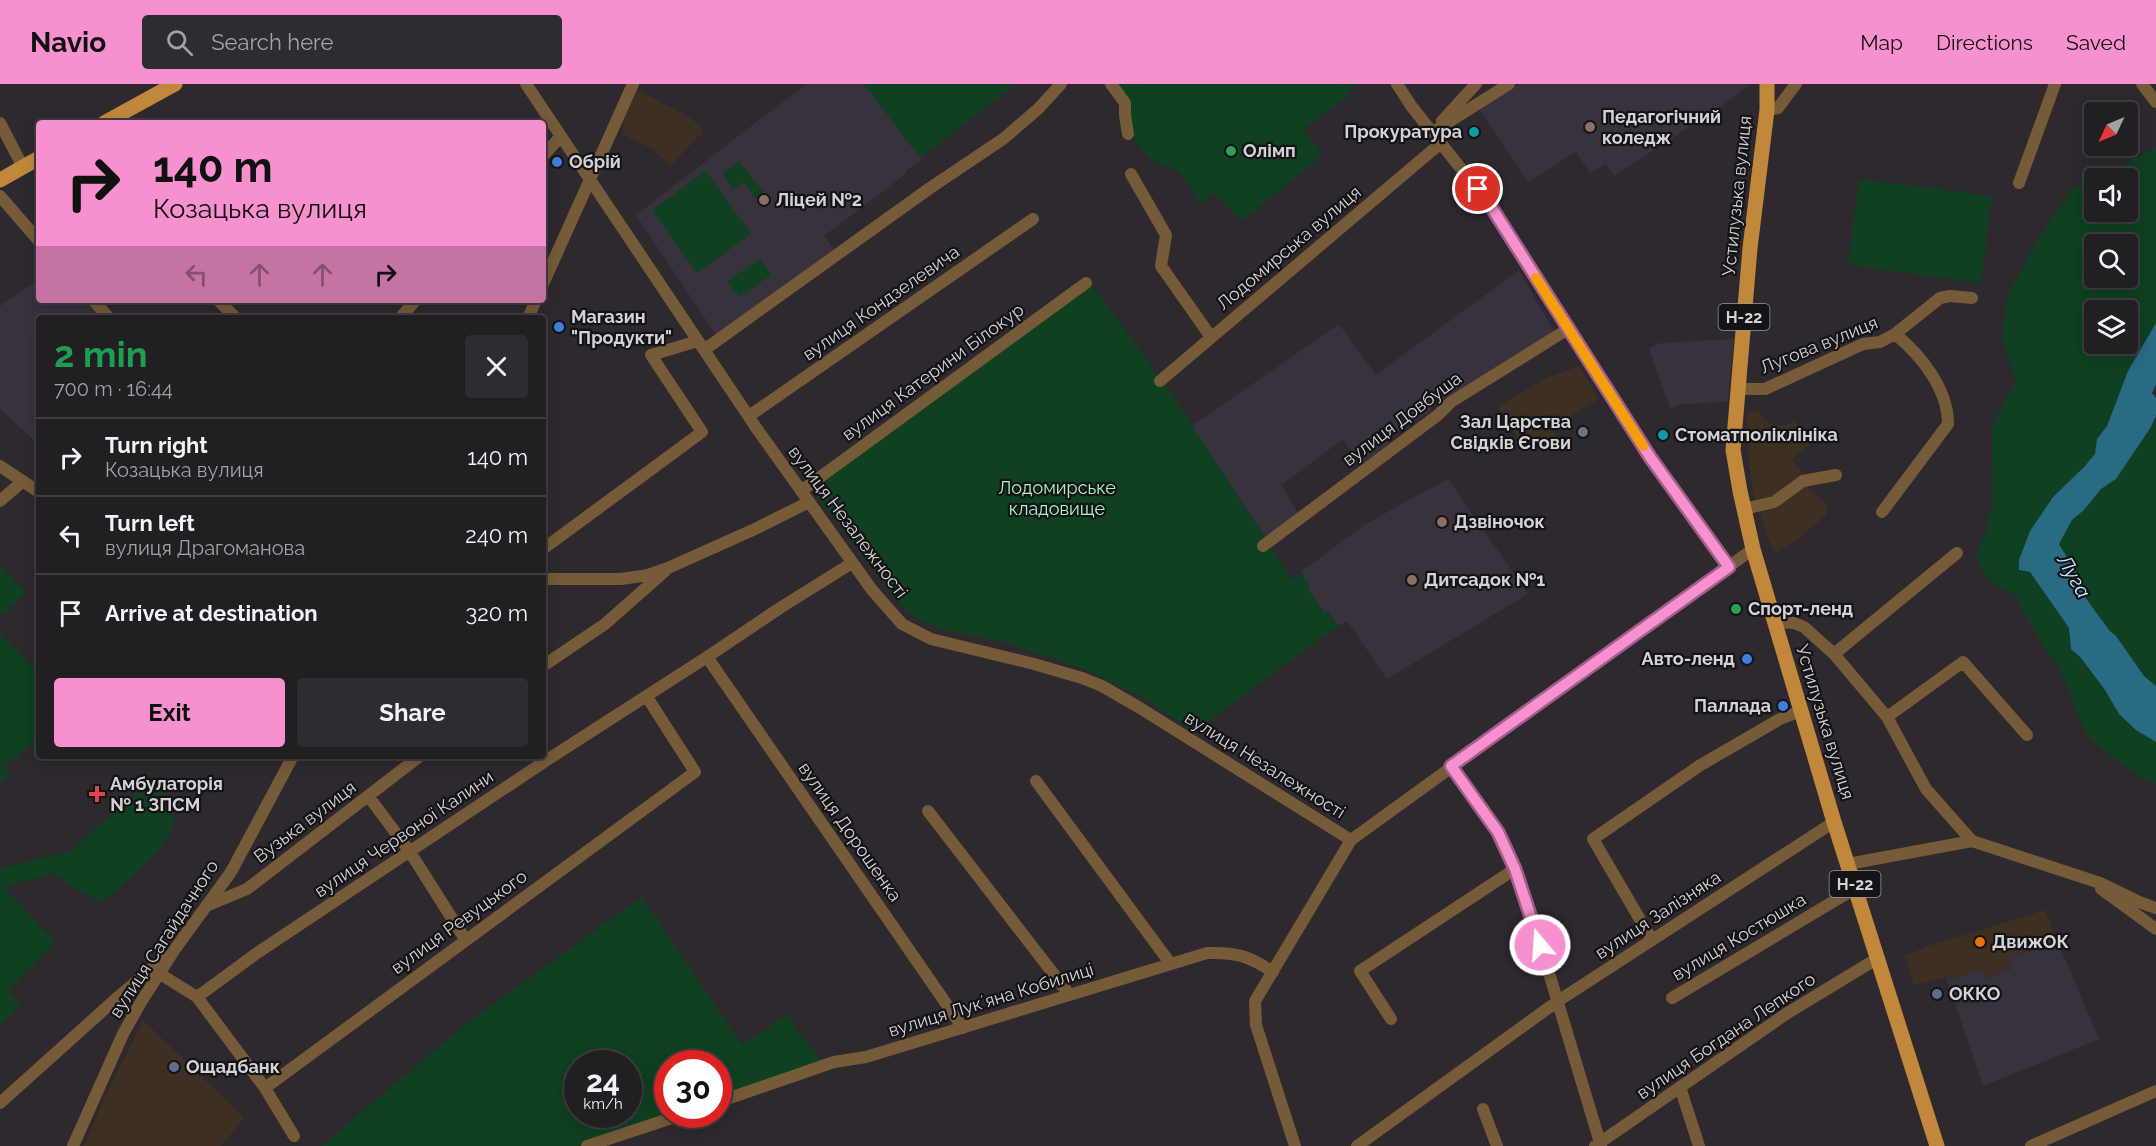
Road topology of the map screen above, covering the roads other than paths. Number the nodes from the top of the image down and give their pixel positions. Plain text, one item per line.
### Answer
1 (175, 84) edge
2 (526, 84) edge
3 (633, 84) edge
4 (1061, 84) edge
5 (1111, 84) edge
6 (1397, 84) edge
7 (1476, 84) edge
8 (1509, 84) edge
9 (1767, 84) edge
10 (1796, 84) edge
11 (2055, 84) edge
12 (2142, 84) edge
13 (2156, 102) edge
14 (1767, 111) junction
15 (109, 120) edge
16 (0, 123) edge
17 (1433, 132) junction
18 (1128, 134) dead end
19 (561, 136) junction
20 (1441, 143) junction
21 (546, 153) edge
22 (36, 160) edge
23 (23, 167) junction
24 (1131, 174) dead end
25 (589, 179) junction
26 (0, 180) edge
27 (2019, 183) dead end
28 (0, 196) edge
29 (1033, 219) dead end
30 (36, 238) edge
31 (546, 277) edge
32 (1086, 283) dead end
33 (1972, 298) dead end
34 (96, 303) edge
35 (221, 303) edge
36 (413, 303) edge
37 (106, 315) edge
38 (233, 315) edge
39 (403, 315) edge
40 (1568, 329) junction
41 (1895, 334) junction
42 (1211, 338) junction
43 (701, 345) junction
44 (1160, 381) dead end
45 (1739, 388) junction
46 (749, 416) junction
47 (0, 466) edge
48 (1836, 475) dead end
49 (22, 480) junction
50 (36, 490) edge
51 (801, 490) junction
52 (0, 501) edge
53 (809, 502) junction
54 (1744, 509) junction
55 (1882, 512) dead end
56 (1263, 546) dead end
57 (546, 547) edge
58 (1753, 549) junction
59 (1957, 553) dead end
60 (852, 563) junction
61 (1729, 567) junction
62 (668, 568) junction
63 (546, 580) edge
64 (1774, 622) junction
65 (1834, 654) junction
66 (707, 657) junction
67 (546, 664) edge
68 (647, 696) junction
69 (1801, 711) junction
70 (1887, 717) junction
71 (2027, 735) dead end
72 (291, 759) edge
73 (416, 759) edge
74 (1451, 766) junction
75 (1036, 781) dead end
76 (369, 797) junction
77 (928, 811) dead end
78 (1834, 822) junction
79 (1350, 840) junction
80 (1972, 841) junction
81 (410, 852) junction
82 (1848, 864) junction
83 (1515, 869) junction
84 (2086, 878) junction
85 (1856, 888) junction
86 (206, 906) junction
87 (2156, 908) edge
88 (2156, 929) edge
89 (465, 939) junction
90 (1653, 940) junction
91 (175, 949) junction
92 (1878, 958) junction
93 (1170, 963) junction
94 (1273, 972) junction
95 (160, 974) junction
96 (130, 986) junction
97 (1069, 994) junction
98 (197, 997) junction
99 (1672, 998) dead end
100 (1558, 1001) junction
101 (141, 1002) junction
102 (1391, 1019) dead end
103 (963, 1028) junction
104 (1680, 1087) junction
105 (265, 1088) junction
106 (2156, 1091) edge
107 (732, 1097) edge
108 (0, 1103) edge
109 (1484, 1109) dead end
110 (654, 1124) edge
111 (294, 1136) dead end
112 (1599, 1145) edge
113 (73, 1146) edge
114 (588, 1146) edge
115 (1295, 1146) edge
116 (1357, 1146) edge
117 (1497, 1146) edge
118 (1699, 1146) edge
119 (1937, 1146) edge
120 (2031, 1146) edge

1 - 15 main road
2 - 19 street, вулиця Незалежності
3 - 25 street
4 - 43 street
5 - 18 street
6 - 17 street
7 - 17 street
8 - 17 street
9 - 14 main road, Устилузька вулиця / Н-22
10 - 14 street
11 - 27 street
12 - 13 street
14 - 45 main road, Устилузька вулиця / Н-22
16 - 23 street
17 - 20 street
19 - 21 street
19 - 25 street, вулиця Незалежності
20 - 40 street
20 - 42 street, Лодомирська вулиця
22 - 23 main road
23 - 26 main road
24 - 42 street
25 - 31 street
25 - 43 street, вулиця Незалежності
28 - 30 street
29 - 46 street, вулиця Кондзелевича
32 - 51 street, вулиця Катерини Білокур
33 - 41 street, Лугова вулиця
34 - 37 street
35 - 38 street
36 - 39 street
40 - 56 street, вулиця Довбуша
40 - 61 street
41 - 45 street, Лугова вулиця
41 - 55 street
42 - 44 street, Лодомирська вулиця
43 - 46 street, вулиця Незалежності
43 - 57 street
45 - 54 main road, Устилузька вулиця / Н-22
46 - 51 street, вулиця Незалежності
47 - 49 street
48 - 54 street
49 - 50 street
49 - 52 street
51 - 53 street, вулиця Незалежності
53 - 60 street, вулиця Незалежності
53 - 62 street
54 - 58 main road, Устилузька вулиця / Н-22
58 - 61 street
58 - 64 main road, Устилузька вулиця / Н-22
59 - 65 street
60 - 66 street, вулиця Червоної Калини
60 - 79 street, вулиця Незалежності
61 - 74 street
62 - 63 street
62 - 67 street
64 - 65 street
64 - 69 main road, Устилузька вулиця / Н-22
65 - 70 street
66 - 68 street, вулиця Червоної Калини
66 - 103 street, вулиця Дорошенка
68 - 81 street, вулиця Червоної Калини
68 - 89 street, вулиця Ревуцького
69 - 78 main road, Устилузька вулиця / Н-22
69 - 90 street
70 - 71 street
70 - 80 street
72 - 86 street, вулиця Сагайдачного
73 - 76 street, Вузька вулиця
74 - 79 street
74 - 83 street
75 - 93 street
76 - 81 street
76 - 86 street, Вузька вулиця
77 - 97 street
78 - 82 main road, Устилузька вулиця / Н-22
78 - 90 street, вулиця Залізняка
79 - 94 street
80 - 82 street
80 - 84 street
81 - 89 street
81 - 98 street, вулиця Червоної Калини
82 - 85 main road, Устилузька вулиця / Н-22
83 - 100 street
83 - 102 street
84 - 87 street
84 - 88 street
85 - 92 main road, Устилузька вулиця / Н-22
85 - 99 street, вулиця Костюшка
86 - 91 street, вулиця Сагайдачного
89 - 105 street, вулиця Ревуцького
90 - 100 street, вулиця Залізняка
91 - 95 street, вулиця Сагайдачного
91 - 96 street
92 - 104 street, вулиця Богдана Лепкого
92 - 119 main road, Устилузька вулиця / Н-22
93 - 94 street, вулиця Лукʼяна Кобилиці
93 - 97 street, вулиця Лукʼяна Кобилиці
94 - 115 street
95 - 98 street
95 - 101 street, вулиця Сагайдачного
96 - 101 street
96 - 108 street
97 - 103 street, вулиця Лукʼяна Кобилиці
98 - 105 street
100 - 112 street
100 - 116 street, вулиця Залізняка
101 - 113 street, вулиця Сагайдачного
103 - 107 street, вулиця Лукʼяна Кобилиці
104 - 112 street, вулиця Богдана Лепкого
104 - 118 street
105 - 111 street
106 - 120 street
109 - 117 street
110 - 114 street

